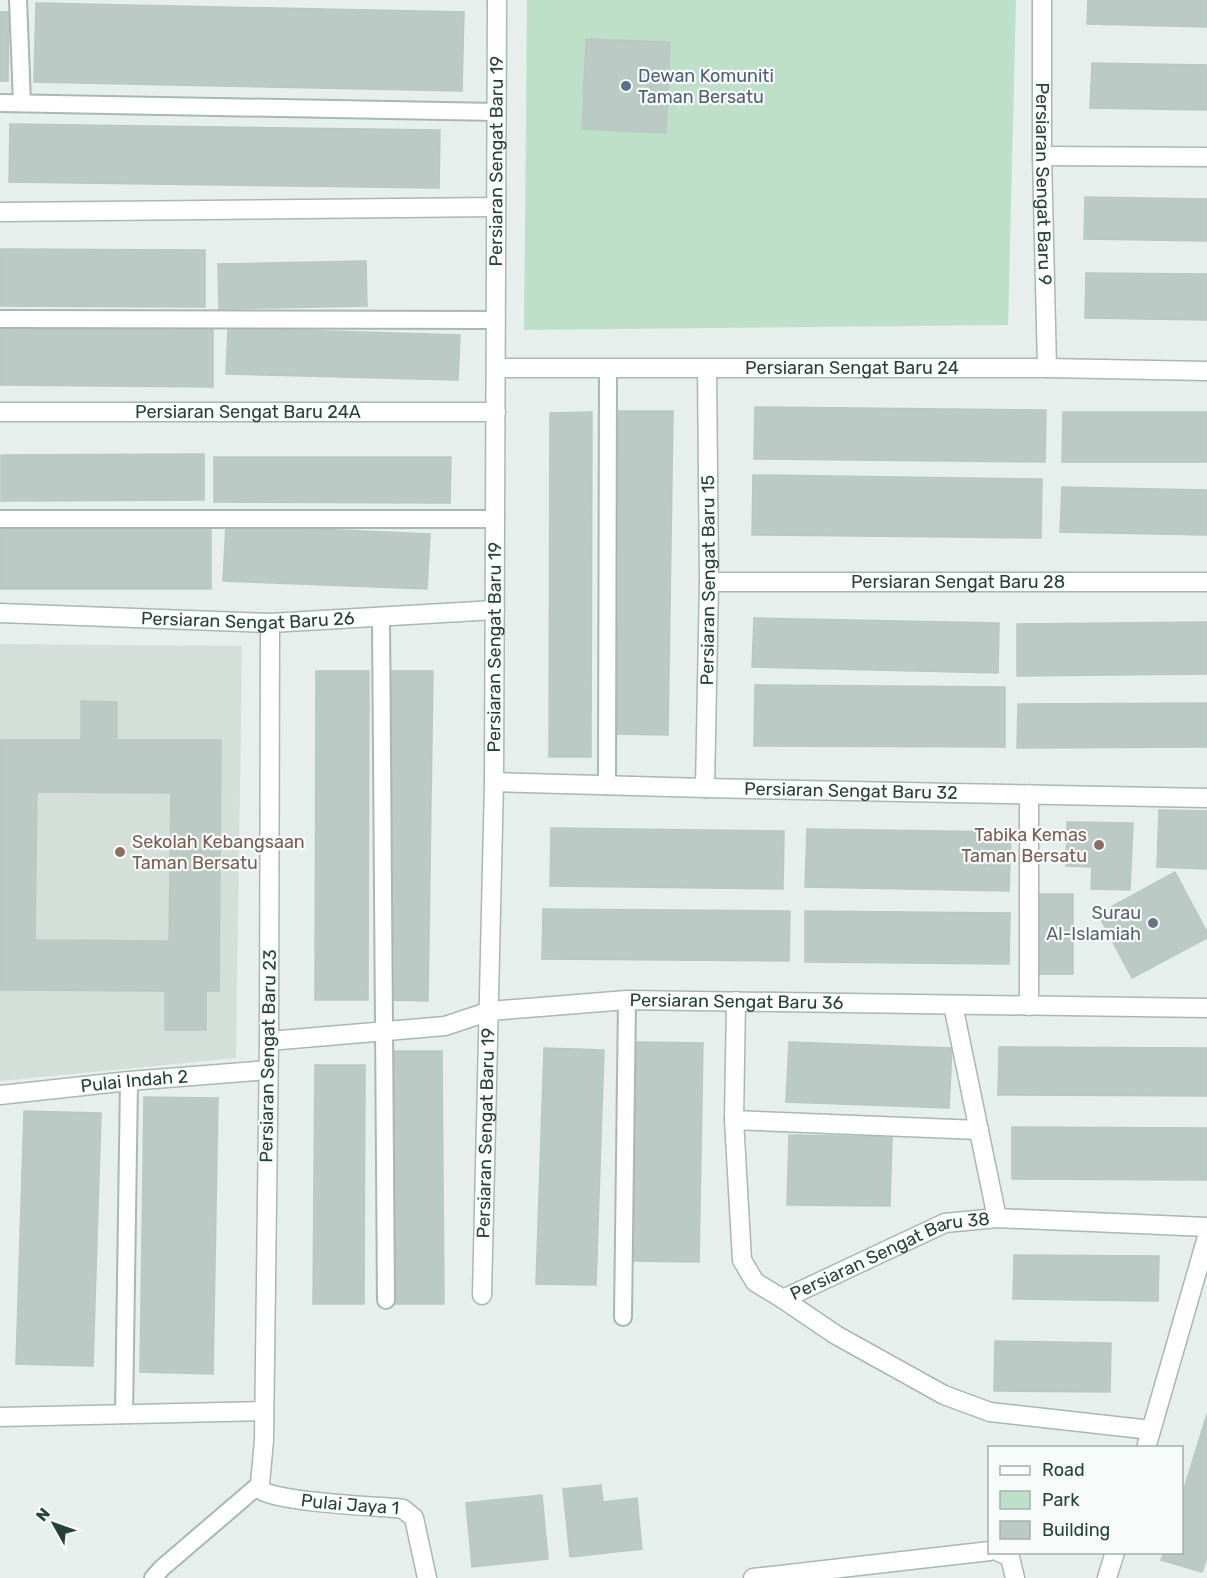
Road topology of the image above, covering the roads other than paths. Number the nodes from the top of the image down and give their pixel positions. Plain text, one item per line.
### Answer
1 (18, 0) edge
2 (497, 0) edge
3 (1042, 0) edge
4 (0, 103) edge
5 (22, 103) junction
6 (497, 112) junction
7 (1042, 156) junction
8 (1207, 157) edge
9 (496, 207) junction
10 (0, 212) edge
11 (0, 319) edge
12 (496, 320) junction
13 (496, 368) junction
14 (1047, 368) junction
15 (608, 369) junction
16 (707, 369) junction
17 (1207, 371) edge
18 (0, 412) edge
19 (496, 412) junction
20 (0, 519) edge
21 (495, 519) junction
22 (709, 582) junction
23 (1207, 582) edge
24 (495, 610) junction
25 (0, 613) edge
26 (381, 617) junction
27 (270, 623) junction
28 (494, 782) junction
29 (607, 786) junction
30 (705, 788) junction
31 (1029, 794) junction
32 (1207, 798) edge
33 (627, 1000) junction
34 (736, 1001) junction
35 (953, 1005) junction
36 (1029, 1006) junction
37 (1207, 1008) edge
38 (490, 1011) junction
39 (383, 1032) junction
40 (269, 1041) junction
41 (268, 1070) junction
42 (129, 1081) junction
43 (0, 1095) edge
44 (734, 1120) junction
45 (979, 1130) junction
46 (998, 1218) junction
47 (1207, 1227) edge
48 (1207, 1237) edge
49 (482, 1295) dead end
50 (783, 1299) junction
51 (386, 1300) dead end
52 (623, 1317) dead end
53 (264, 1411) junction
54 (124, 1414) junction
55 (0, 1417) edge
56 (1149, 1439) edge
57 (261, 1487) junction
58 (988, 1551) edge
59 (1003, 1554) edge
60 (1114, 1554) edge
61 (153, 1578) edge
62 (427, 1578) edge
63 (753, 1578) edge
64 (1015, 1578) edge
65 (1107, 1578) edge

1 - 5 lane
2 - 6 street, Persiaran Sengat Baru 19
3 - 7 street, Persiaran Sengat Baru 9
4 - 5 lane
5 - 6 lane
6 - 9 street, Persiaran Sengat Baru 19
7 - 8 street
7 - 14 street, Persiaran Sengat Baru 9
9 - 10 street
9 - 12 street, Persiaran Sengat Baru 19
11 - 12 lane
12 - 13 street, Persiaran Sengat Baru 19
13 - 15 street, Persiaran Sengat Baru 24
13 - 19 street, Persiaran Sengat Baru 19
14 - 16 street, Persiaran Sengat Baru 24
14 - 17 street, Persiaran Sengat Baru 24
15 - 16 street, Persiaran Sengat Baru 24
15 - 29 lane
16 - 22 street, Persiaran Sengat Baru 15
18 - 19 street, Persiaran Sengat Baru 24A
19 - 21 street, Persiaran Sengat Baru 19
20 - 21 lane
21 - 24 street, Persiaran Sengat Baru 19
22 - 23 street, Persiaran Sengat Baru 28
22 - 30 street, Persiaran Sengat Baru 15
24 - 26 street, Persiaran Sengat Baru 26
24 - 28 street, Persiaran Sengat Baru 19
25 - 27 street, Persiaran Sengat Baru 26
26 - 27 street, Persiaran Sengat Baru 26
26 - 39 lane
27 - 40 street, Persiaran Sengat Baru 23
28 - 29 street, Persiaran Sengat Baru 32
28 - 38 street, Persiaran Sengat Baru 19
29 - 30 street, Persiaran Sengat Baru 32
30 - 31 street, Persiaran Sengat Baru 32
31 - 32 street, Persiaran Sengat Baru 32
31 - 36 street
33 - 34 street, Persiaran Sengat Baru 36
33 - 38 street, Persiaran Sengat Baru 36
33 - 52 lane
34 - 35 street, Persiaran Sengat Baru 36
34 - 44 street, Persiaran Sengat Baru 38
35 - 36 street, Persiaran Sengat Baru 36
35 - 45 street
36 - 37 street, Persiaran Sengat Baru 36
38 - 39 street, Persiaran Sengat Baru 36
38 - 49 street, Persiaran Sengat Baru 19
39 - 40 street, Persiaran Sengat Baru 36
39 - 51 lane
40 - 41 street, Persiaran Sengat Baru 23
41 - 42 street, Pulai Indah 2
41 - 53 street, Persiaran Sengat Baru 23
42 - 43 street, Pulai Indah 2
42 - 54 lane
44 - 45 street
44 - 50 street, Persiaran Sengat Baru 38
45 - 46 street
46 - 47 street, Persiaran Sengat Baru 38
46 - 50 street, Persiaran Sengat Baru 38
48 - 56 street
50 - 56 street
53 - 54 street
53 - 57 street, Persiaran Sengat Baru 23
54 - 55 street
57 - 61 lane
57 - 62 street, Pulai Jaya 1
58 - 63 street
59 - 64 street
60 - 65 street

